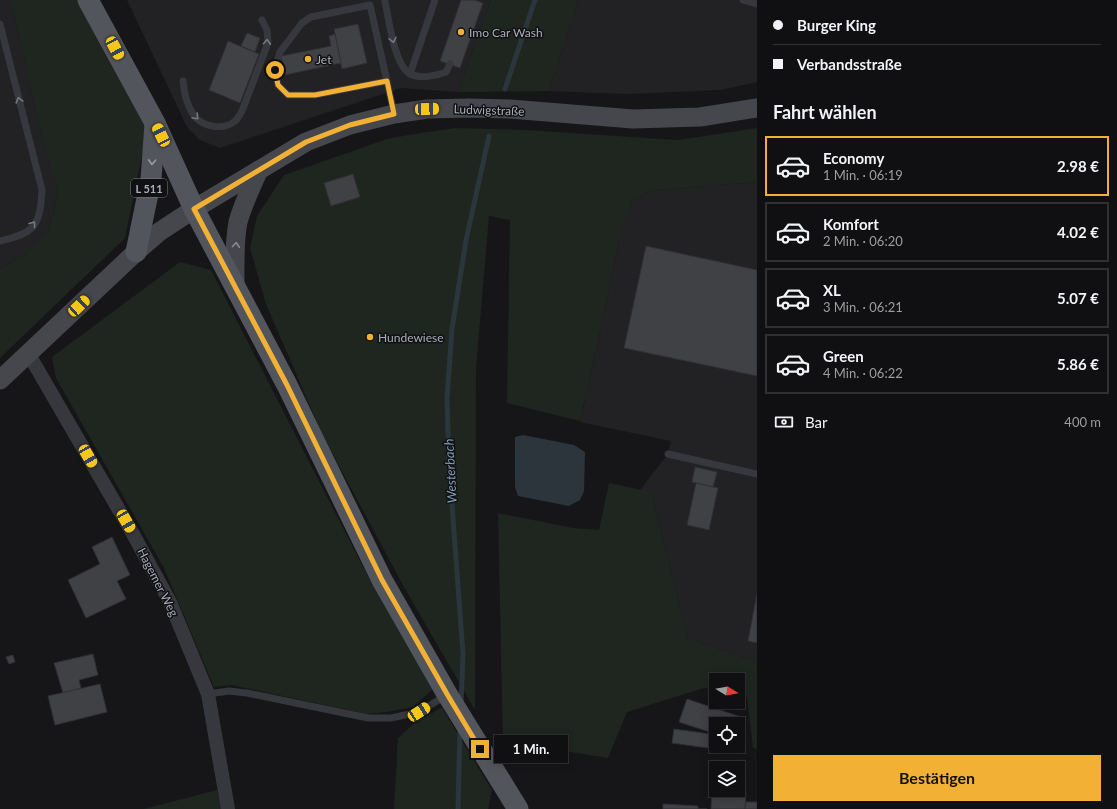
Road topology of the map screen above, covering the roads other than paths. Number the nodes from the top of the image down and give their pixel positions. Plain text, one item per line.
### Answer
1 (88, 0) edge
2 (435, 0) edge
3 (743, 0) edge
4 (386, 1) edge
5 (757, 4) edge
6 (370, 5) junction
7 (262, 20) dead end
8 (0, 24) edge
9 (450, 64) dead end
10 (410, 74) junction
11 (183, 81) dead end
12 (387, 81) junction
13 (757, 108) edge
14 (394, 114) junction
15 (155, 123) junction
16 (259, 170) junction
17 (194, 209) junction
18 (0, 242) edge
19 (136, 252) junction
20 (234, 284) junction
21 (28, 354) junction
22 (0, 380) edge
23 (668, 454) dead end
24 (757, 474) edge
25 (208, 694) junction
26 (452, 702) junction
27 (228, 809) edge
28 (518, 809) edge

1 - 15 main road, L 511
2 - 10 lane
3 - 5 lane
4 - 6 lane
4 -> 10 lane
6 - 12 lane
6 - 12 lane
11 -> 7 lane
18 -> 8 lane
9 - 10 lane
12 - 14 lane
13 - 14 main road, Ludwigstraße
14 - 16 main road, Ludwigstraße
15 - 17 main road, L 511
15 -> 19 main road, L 511
16 - 17 main road, Ludwigstraße
20 -> 16 main road
17 - 19 main road, Ludwigstraße
17 - 20 main road
19 - 21 main road, Ludwigstraße
20 - 26 main road
21 - 22 main road, Ludwigstraße
21 - 25 street, Hagemer Weg
23 - 24 lane
25 - 26 lane
25 - 27 street, Hagemer Weg
26 - 28 main road

